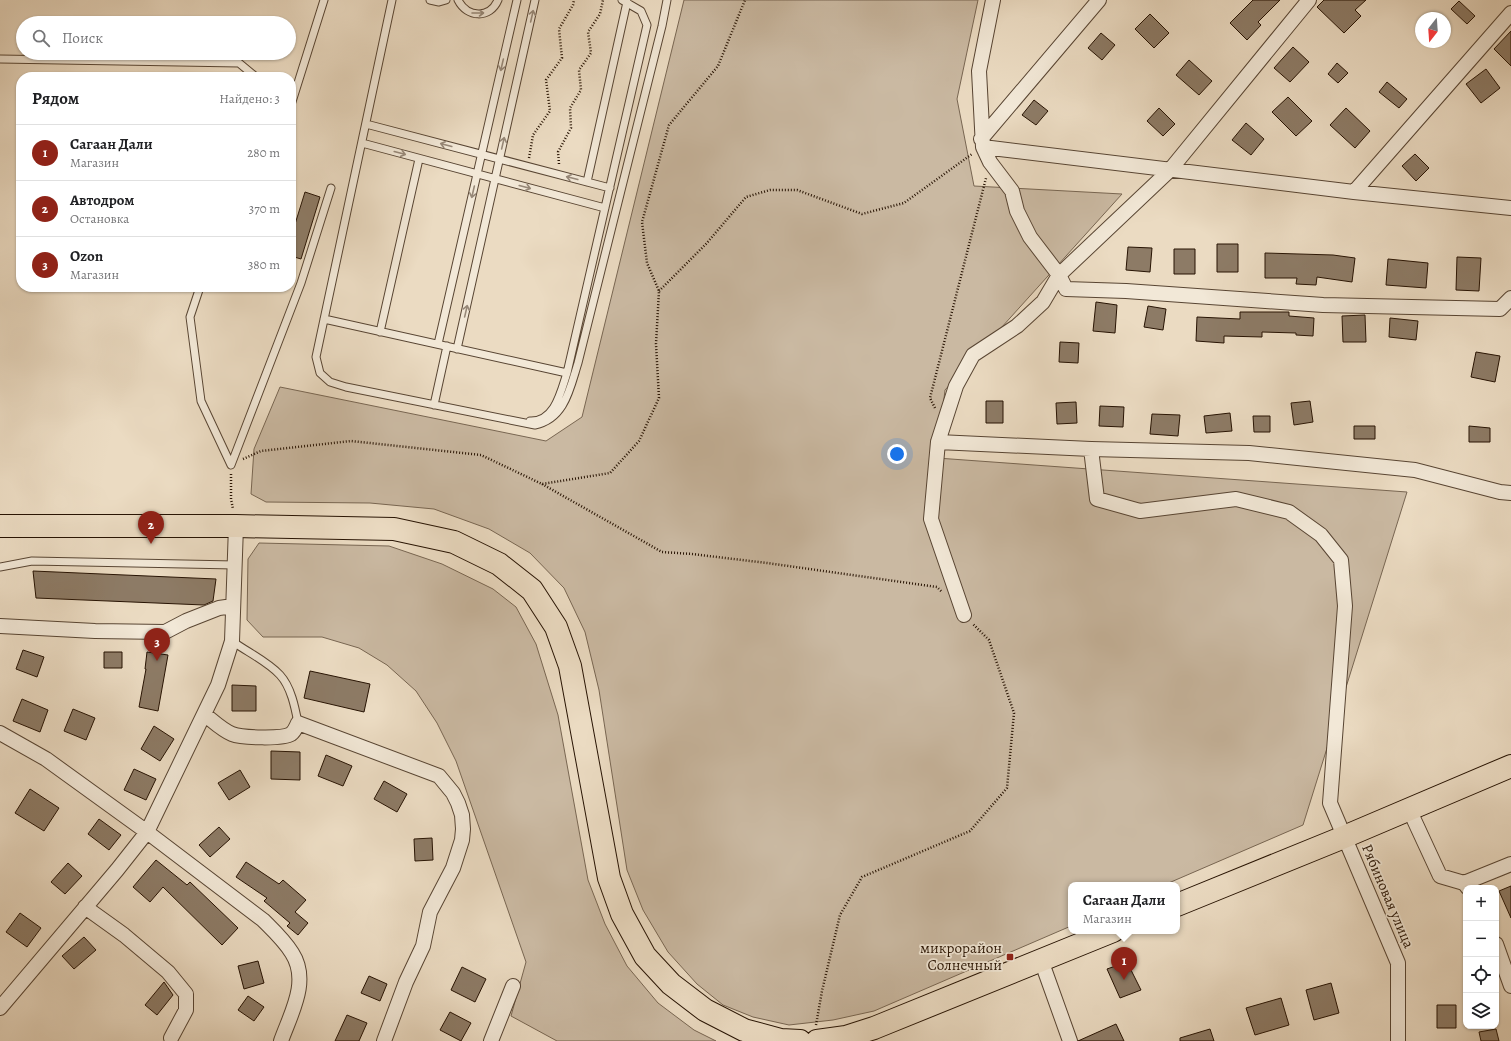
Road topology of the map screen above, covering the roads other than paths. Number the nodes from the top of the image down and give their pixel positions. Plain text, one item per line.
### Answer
1 (324, 0) edge
2 (392, 0) edge
3 (430, 0) edge
4 (446, 0) edge
5 (458, 0) edge
6 (498, 0) edge
7 (535, 0) edge
8 (667, 0) edge
9 (992, 0) edge
10 (1099, 0) edge
11 (1309, 0) edge
12 (515, 1) edge
13 (624, 1) edge
14 (1511, 13) edge
15 (0, 59) edge
16 (16, 59) edge
17 (60, 60) edge
18 (250, 72) edge
19 (296, 89) edge
20 (366, 124) junction
21 (362, 143) junction
22 (982, 143) junction
23 (482, 154) junction
24 (419, 158) junction
25 (499, 159) junction
26 (1170, 170) junction
27 (477, 174) junction
28 (495, 179) junction
29 (587, 182) junction
30 (332, 188) dead end
31 (610, 188) junction
32 (1354, 192) junction
33 (605, 208) junction
34 (1511, 208) edge
35 (1059, 275) junction
36 (198, 292) edge
37 (1511, 298) edge
38 (324, 319) junction
39 (380, 332) junction
40 (438, 344) junction
41 (447, 346) junction
42 (457, 349) junction
43 (567, 373) junction
44 (434, 405) junction
45 (517, 421) junction
46 (938, 442) junction
47 (1092, 449) junction
48 (1511, 493) edge
49 (0, 526) edge
50 (236, 526) junction
51 (235, 565) junction
52 (0, 567) edge
53 (233, 606) junction
54 (964, 615) road end
55 (0, 626) edge
56 (232, 641) junction
57 (204, 714) junction
58 (298, 723) junction
59 (0, 733) edge
60 (1511, 766) edge
61 (1408, 809) junction
62 (147, 832) junction
63 (1344, 837) junction
64 (1511, 864) edge
65 (1466, 885) edge
66 (1180, 904) edge
67 (85, 907) junction
68 (1106, 934) edge
69 (1499, 952) edge
70 (1041, 960) junction
71 (1510, 981) edge
72 (513, 986) dead end
73 (0, 1008) edge
74 (811, 1036) edge
75 (171, 1038) dead end
76 (843, 1039) edge
77 (281, 1041) edge
78 (384, 1041) edge
79 (491, 1041) edge
80 (1070, 1041) edge
81 (1398, 1041) edge

1 - 19 lane
2 - 20 lane
3 - 4 lane
5 -> 6 lane
25 -> 7 lane
8 - 45 lane
9 - 22 street
10 - 22 street
11 - 26 street
12 -> 23 lane
13 - 29 lane
13 - 31 lane
14 - 32 street
15 - 16 lane
17 - 18 lane
20 - 21 lane
23 -> 20 lane
21 -> 24 lane
21 - 38 lane
22 - 26 street
22 - 35 street
23 - 25 lane
23 - 27 lane
24 - 27 lane
24 - 39 lane
25 - 28 lane
29 -> 25 lane
26 - 32 street
26 - 35 street
27 - 28 lane
27 -> 40 lane
28 -> 33 lane
42 -> 28 lane
29 - 31 lane
30 - 36 lane
31 - 33 lane
32 - 34 street
33 - 43 lane
35 - 37 street
35 - 46 street
38 - 39 lane
38 - 44 lane
39 - 40 lane
40 - 41 lane
41 - 42 lane
41 - 44 lane
42 - 43 lane
43 - 45 lane
44 - 45 lane
46 - 47 street
46 - 54 street
47 - 48 street
47 - 63 street, Рябиновая улица
49 - 50 main road
50 - 51 street
50 - 74 main road
51 - 52 lane
51 - 53 street
53 - 55 street
53 - 56 street
56 - 57 street
56 - 58 lane
57 - 58 street
57 - 62 street
58 - 78 street
59 - 62 street
60 - 61 main road
61 - 63 main road
61 - 65 street
62 - 67 street
62 - 77 street
63 - 66 main road
63 - 81 street, Рябиновая улица
64 - 65 street
67 - 73 street
67 - 75 street
68 - 70 main road
69 - 71 street
70 - 76 main road
70 - 80 street
72 - 79 street
74 - 76 main road

